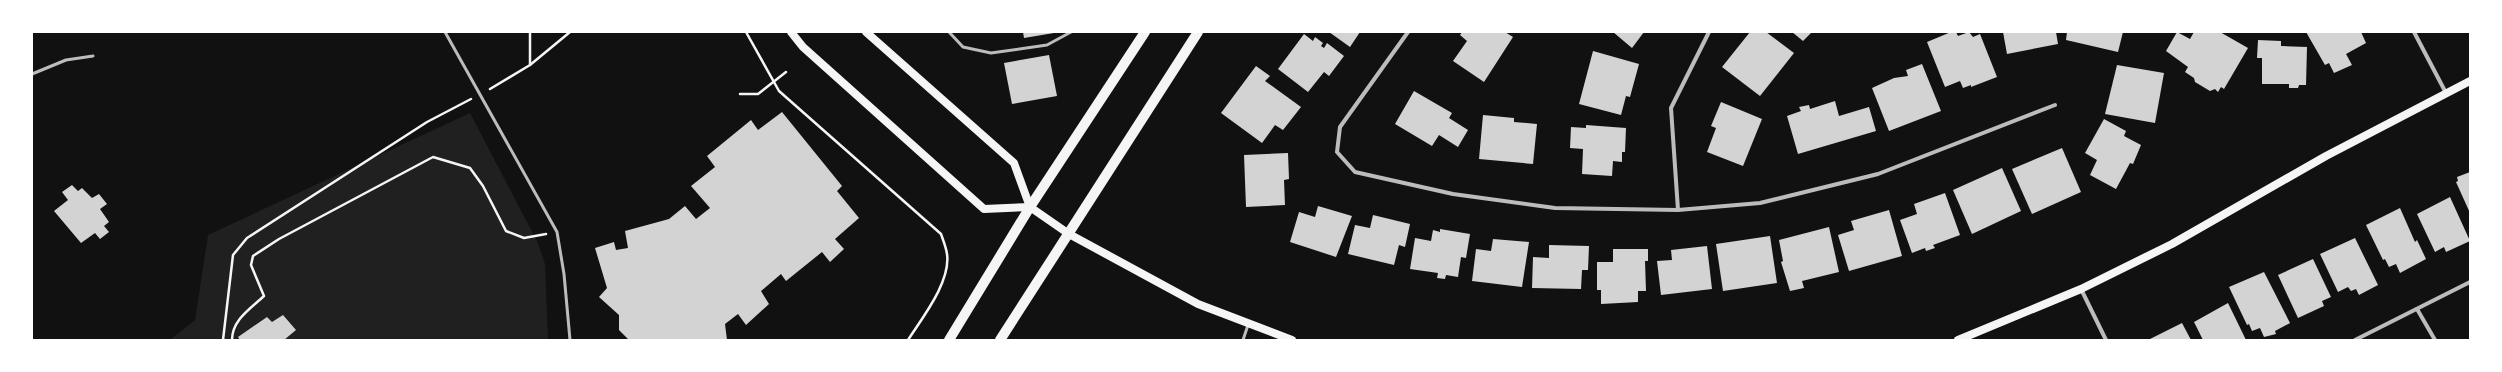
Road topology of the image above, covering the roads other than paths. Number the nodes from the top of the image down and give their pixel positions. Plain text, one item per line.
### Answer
1 (445, 32) edge
2 (791, 32) edge
3 (866, 32) edge
4 (949, 32) edge
5 (1071, 32) edge
6 (1145, 32) edge
7 (1198, 32) edge
8 (1408, 32) edge
9 (1709, 32) edge
10 (2414, 32) edge
11 (93, 56) dead end
12 (32, 74) edge
13 (2470, 81) edge
14 (2447, 94) junction
15 (2055, 105) dead end
16 (1030, 207) junction
17 (1678, 210) junction
18 (1069, 234) junction
19 (2470, 282) edge
20 (2081, 289) junction
21 (2417, 309) junction
22 (1249, 323) junction
23 (570, 340) edge
24 (949, 340) edge
25 (1000, 340) edge
26 (1243, 340) edge
27 (1292, 340) edge
28 (1958, 340) edge
29 (2106, 340) edge
30 (2355, 340) edge
31 (2434, 340) edge

1 - 23 lane
2 - 16 main road
3 - 16 main road
4 - 5 lane
6 - 16 main road
7 - 18 main road
8 - 17 street
9 - 17 street
10 - 14 street
11 - 12 lane
13 - 14 main road
14 - 20 main road
15 - 17 street
16 - 18 main road
16 - 24 main road
18 - 22 main road
18 - 25 main road
19 - 21 street
20 - 28 main road
20 - 29 street
21 - 30 street
21 - 31 street
22 - 26 lane
22 - 27 main road

